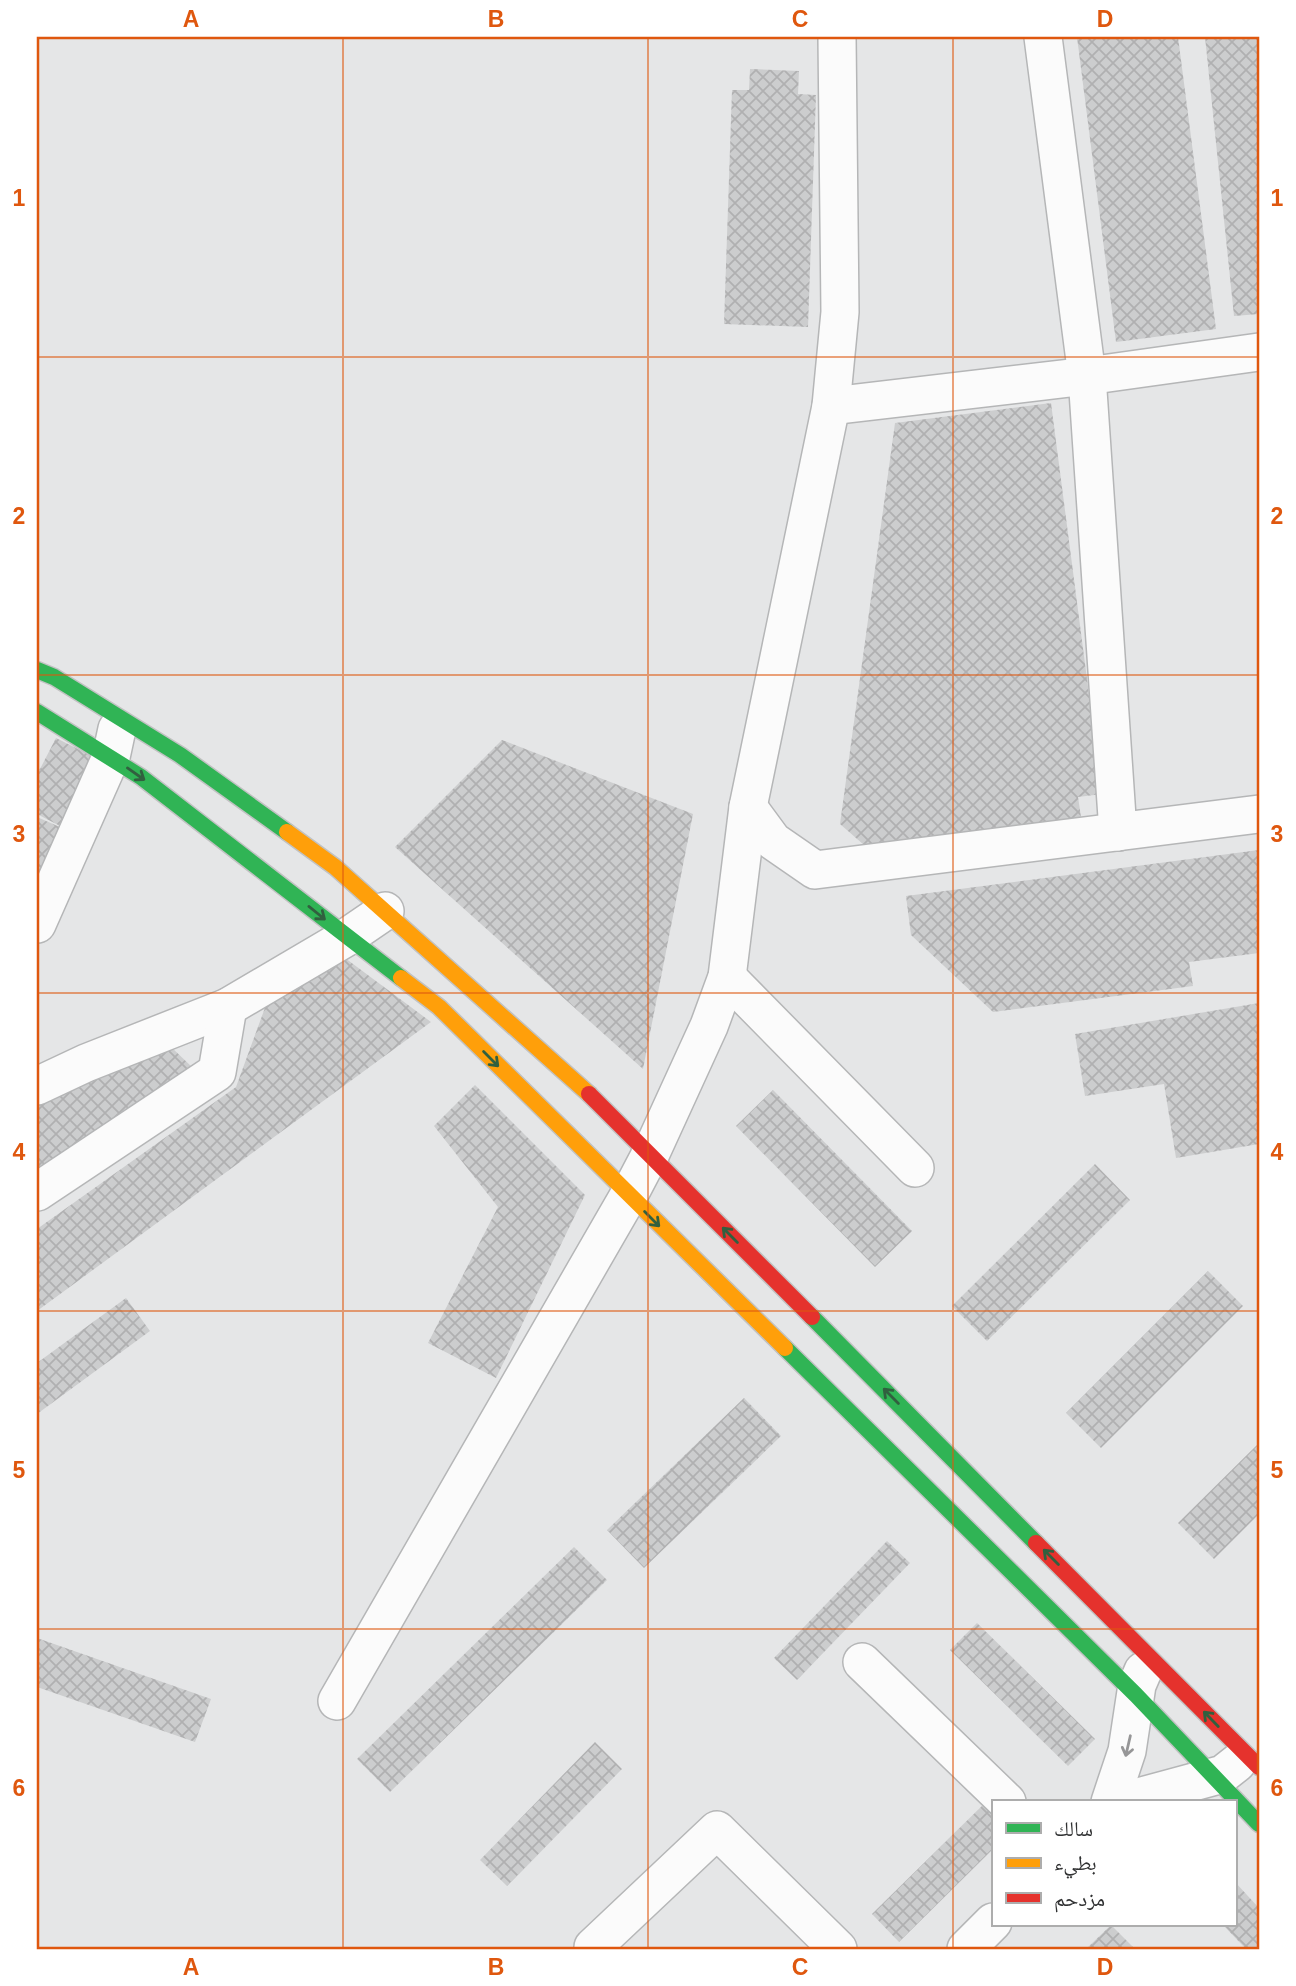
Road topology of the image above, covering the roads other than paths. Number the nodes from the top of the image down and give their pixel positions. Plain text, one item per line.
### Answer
1 (836, 37) edge
2 (1043, 37) edge
3 (1259, 352) edge
4 (1087, 376) junction
5 (831, 406) junction
6 (37, 670) edge
7 (37, 712) edge
8 (120, 718) junction
9 (111, 757) junction
10 (748, 807) junction
11 (1259, 814) edge
12 (1118, 832) junction
13 (385, 911) junction
14 (37, 924) edge
15 (347, 937) junction
16 (727, 977) junction
17 (228, 1007) junction
18 (37, 1086) edge
19 (650, 1155) junction
20 (915, 1168) dead end
21 (37, 1192) edge
22 (629, 1195) junction
23 (1154, 1660) junction
24 (862, 1662) dead end
25 (1136, 1695) junction
26 (337, 1701) dead end
27 (1252, 1760) edge
28 (1213, 1777) junction
29 (1005, 1800) edge
30 (1112, 1800) edge
31 (1127, 1800) edge
32 (1236, 1800) edge
33 (1236, 1800) edge
34 (1259, 1824) edge
35 (992, 1923) edge
36 (595, 1949) edge
37 (838, 1949) edge
38 (966, 1949) edge

1 - 5 street
2 - 4 street
3 - 4 street
4 - 5 street
4 - 12 street
5 - 10 street
6 - 8 main road
7 - 9 main road
8 - 9 street
8 - 13 main road
9 - 14 street
9 -> 15 main road
10 - 12 street
10 - 16 street
11 - 12 street
13 - 15 street
13 - 19 main road
15 - 17 street
15 -> 22 main road
16 - 19 street
16 - 20 street
17 - 18 street
17 - 21 street
19 - 22 street
23 -> 19 main road
22 -> 25 main road
22 - 26 street
23 - 25 street
27 -> 23 main road
24 - 29 street
25 - 28 main road
25 -> 30 street
27 - 28 street
28 - 31 street
28 - 32 main road
33 - 34 main road
35 - 38 street
36 - 37 street

